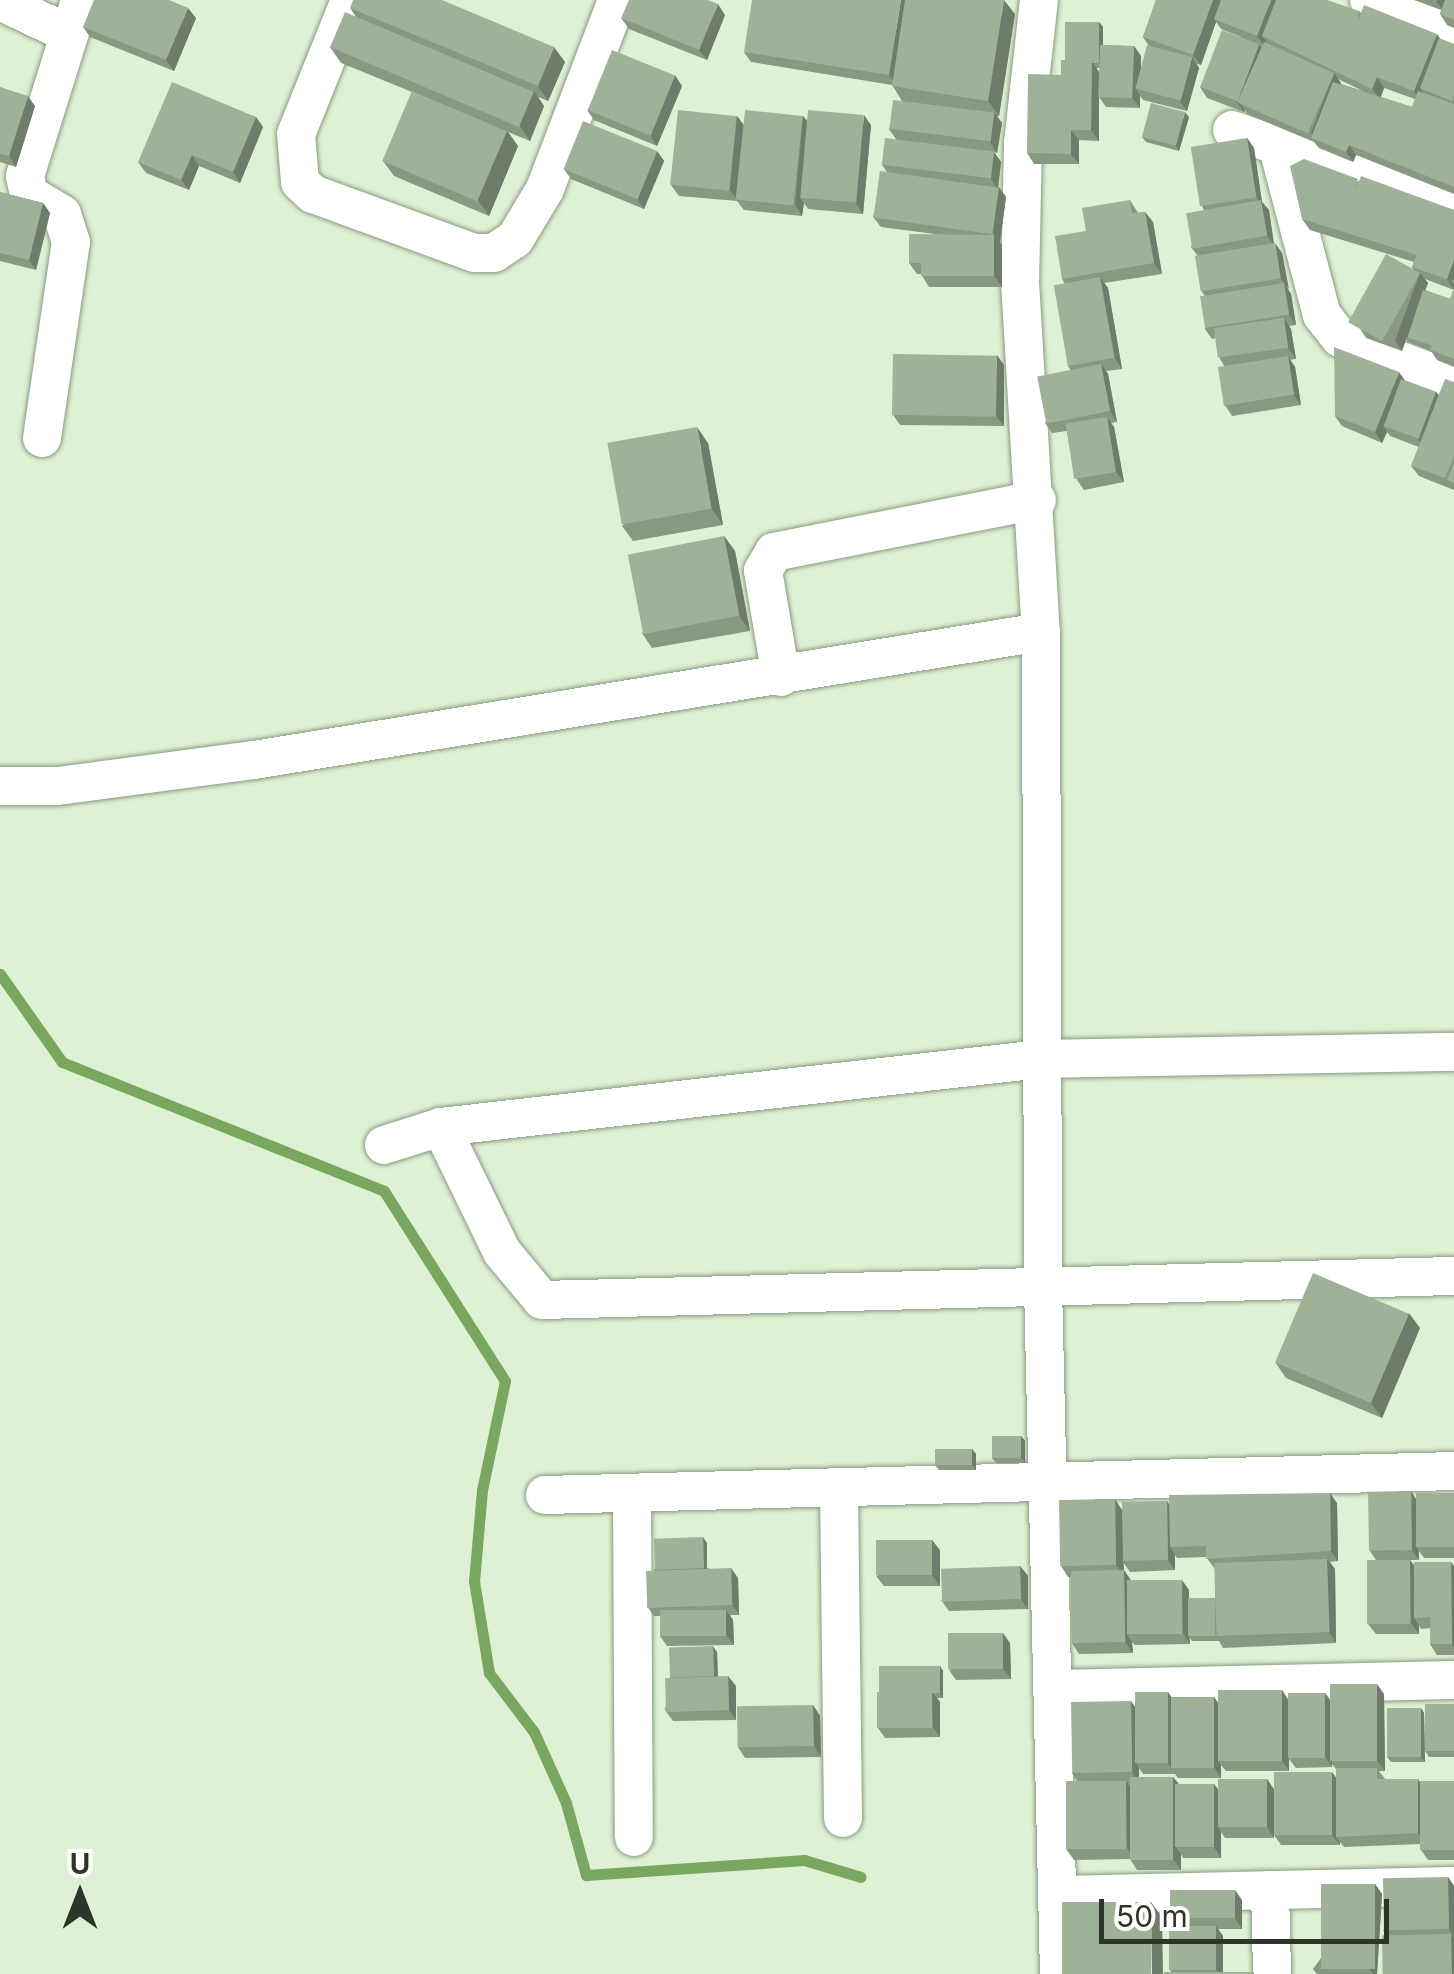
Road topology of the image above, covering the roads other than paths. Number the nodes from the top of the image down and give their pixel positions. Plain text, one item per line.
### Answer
1 (350, 0) edge
2 (618, 0) edge
3 (1039, 0) edge
4 (1369, 0) edge
5 (0, 1) edge
6 (74, 17) edge
7 (1454, 31) edge
8 (1232, 130) dead end
9 (1277, 144) junction
10 (1454, 206) edge
11 (1454, 381) edge
12 (42, 438) dead end
13 (1037, 500) junction
14 (1041, 632) junction
15 (781, 677) junction
16 (0, 786) edge
17 (1454, 1052) edge
18 (1041, 1059) junction
19 (441, 1128) junction
20 (384, 1145) dead end
21 (1454, 1276) edge
22 (1043, 1286) junction
23 (1454, 1471) edge
24 (1049, 1483) junction
25 (839, 1490) junction
26 (544, 1495) dead end
27 (632, 1496) junction
28 (1454, 1680) edge
29 (1054, 1689) junction
30 (844, 1818) dead end
31 (634, 1836) dead end
32 (1454, 1886) edge
33 (1270, 1890) junction
34 (1058, 1895) junction
35 (1059, 1974) edge
36 (1272, 1974) edge

1 - 2 street
3 - 13 street
4 - 7 street
5 - 6 street
6 - 12 street
8 - 9 street
9 - 10 street
9 - 11 street
13 - 14 street
13 - 15 street
14 - 15 street
14 - 18 street
15 - 16 street
17 - 18 street
18 - 19 street
18 - 22 street
19 - 20 street
19 - 22 street
21 - 22 street
22 - 24 street
23 - 24 street
24 - 25 street
24 - 29 street
25 - 27 street
25 - 30 street
26 - 27 street
27 - 31 street
28 - 29 street
29 - 34 street
32 - 33 street
33 - 34 street
33 - 36 street
34 - 35 street

